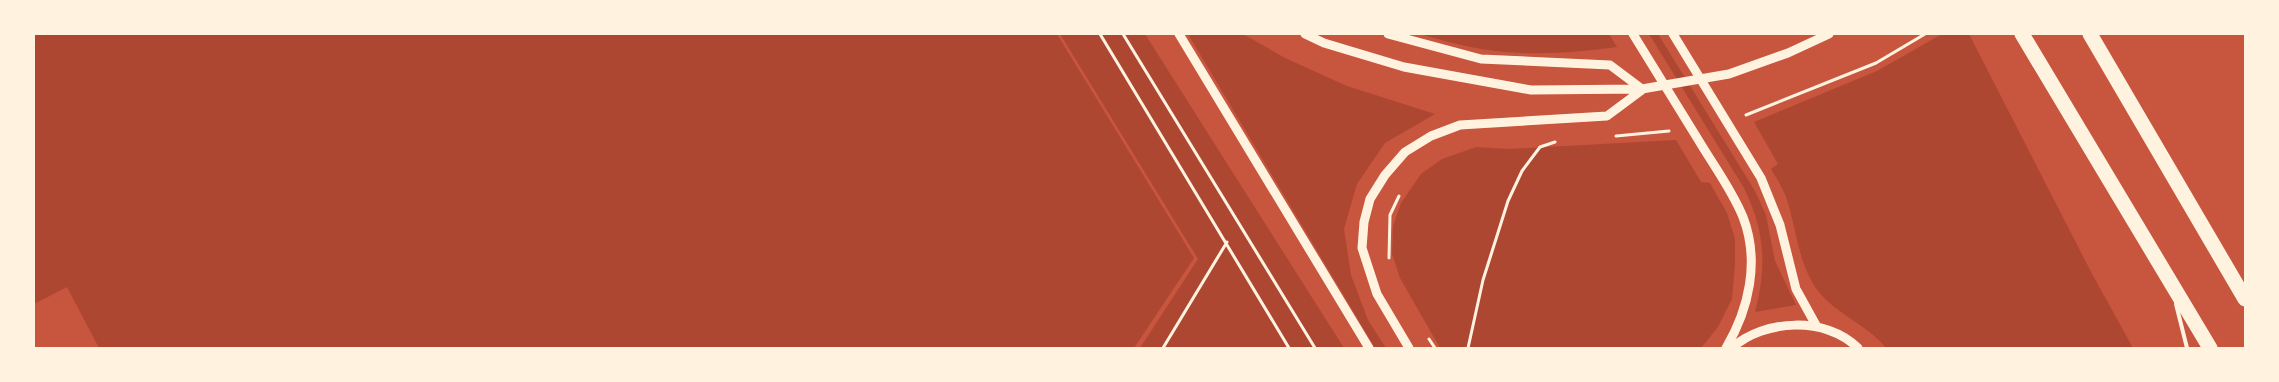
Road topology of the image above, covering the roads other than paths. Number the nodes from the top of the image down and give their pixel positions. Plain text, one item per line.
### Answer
1 (1178, 34) edge
2 (1304, 34) edge
3 (1388, 34) edge
4 (1633, 34) edge
5 (1673, 34) edge
6 (1829, 34) edge
7 (2022, 34) edge
8 (2090, 34) edge
9 (1642, 90) junction
10 (2170, 280) junction
11 (2245, 299) edge
12 (1817, 328) junction
13 (1369, 348) edge
14 (1409, 348) edge
15 (1726, 348) edge
16 (1732, 348) edge
17 (1858, 348) edge
18 (2187, 348) edge
19 (2210, 348) edge

1 - 13 street
2 - 9 street
3 - 9 street
4 - 15 street
5 - 12 street
6 - 9 street
7 - 10 highway
8 - 11 highway
9 - 14 street
10 - 18 lane
10 - 19 highway
12 - 16 street
12 - 17 street

